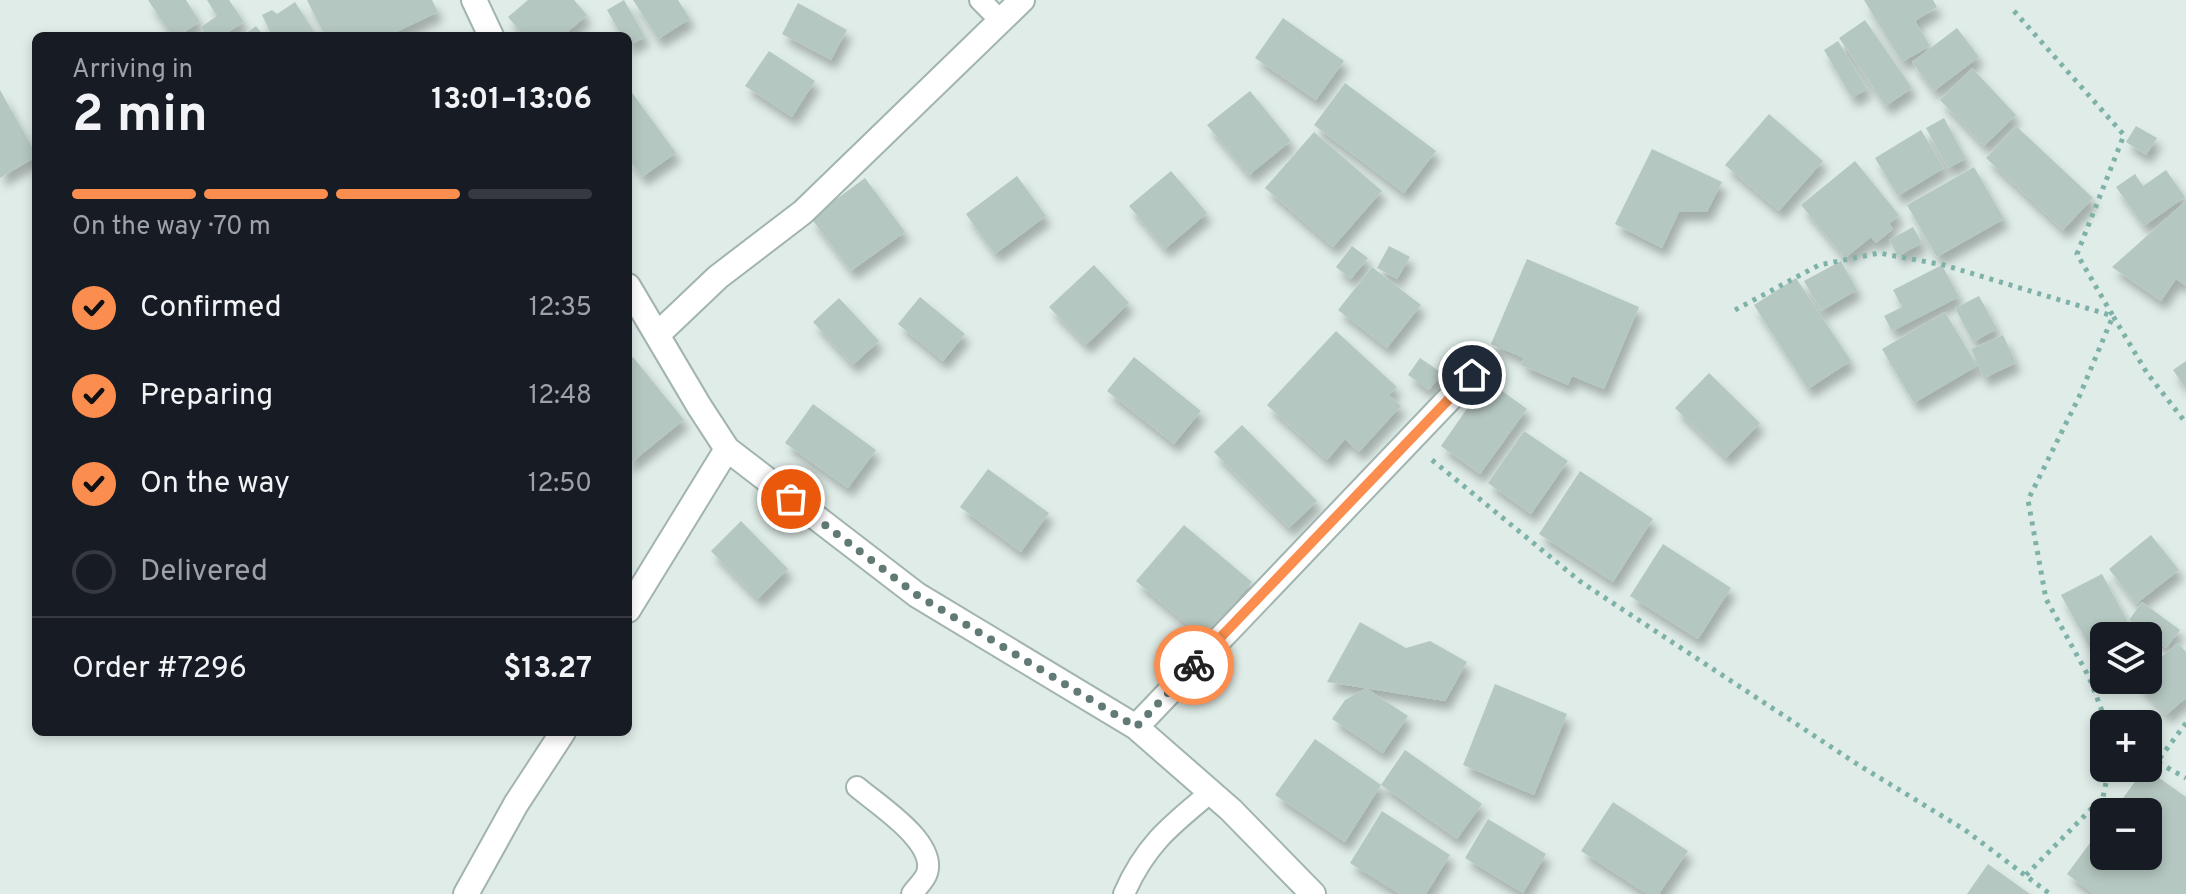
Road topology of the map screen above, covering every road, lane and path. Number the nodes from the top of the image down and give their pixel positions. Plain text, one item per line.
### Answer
1 (474, 0) edge
2 (980, 0) edge
3 (1022, 0) edge
4 (2014, 11) dead end
5 (1000, 20) junction
6 (489, 32) edge
7 (632, 293) edge
8 (1735, 310) dead end
9 (2113, 316) junction
10 (657, 335) junction
11 (1472, 375) dead end
12 (2186, 423) edge
13 (1410, 441) junction
14 (727, 449) junction
15 (632, 603) edge
16 (2102, 710) edge
17 (2186, 723) edge
18 (1136, 727) junction
19 (560, 736) edge
20 (2162, 755) edge
21 (2162, 765) edge
22 (2186, 778) edge
23 (2106, 782) edge
24 (857, 787) dead end
25 (1211, 792) junction
26 (2026, 875) junction
27 (466, 894) edge
28 (912, 894) edge
29 (1124, 894) edge
30 (1313, 894) edge
31 (2050, 894) edge

1 - 6 street
2 - 5 lane
3 - 5 street
4 - 9 path
5 - 10 street
7 - 10 street
8 - 9 path
9 - 12 path
9 - 16 path
10 - 14 street
11 - 13 street
13 - 18 street
13 - 26 path
14 - 15 street
14 - 18 street
17 - 20 path
18 - 25 street
19 - 27 street
21 - 22 path
23 - 26 path
24 - 28 lane
25 - 29 lane
25 - 30 street
26 - 31 path

